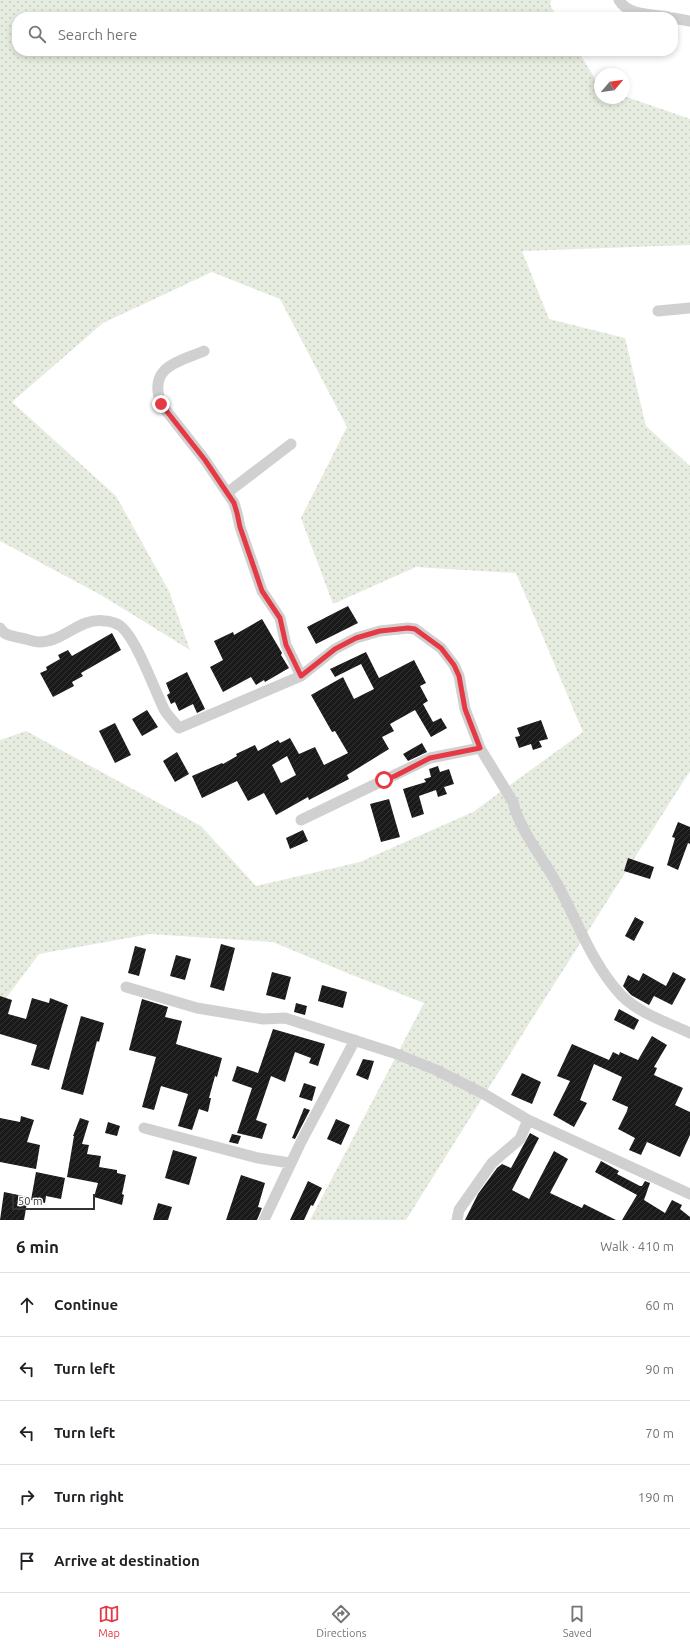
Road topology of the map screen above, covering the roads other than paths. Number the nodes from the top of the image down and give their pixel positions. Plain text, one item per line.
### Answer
1 (619, 0) edge
2 (636, 12) edge
3 (678, 19) edge
4 (690, 21) edge
5 (690, 308) edge
6 (658, 311) dead end
7 (204, 351) dead end
8 (291, 444) dead end
9 (227, 493) junction
10 (0, 628) edge
11 (301, 676) junction
12 (480, 748) junction
13 (301, 820) dead end
14 (126, 987) dead end
15 (690, 1033) edge
16 (354, 1040) junction
17 (528, 1120) junction
18 (144, 1128) dead end
19 (290, 1163) junction
20 (690, 1194) edge
21 (264, 1220) edge
22 (457, 1220) edge

1 - 2 street
3 - 4 street
5 - 6 street
7 - 9 street
8 - 9 street
9 - 11 street
10 - 11 street
11 - 12 street
12 - 13 street
12 - 15 street
14 - 16 street
16 - 17 street
16 - 19 street
17 - 20 street
17 - 22 street
18 - 19 street
19 - 21 street

